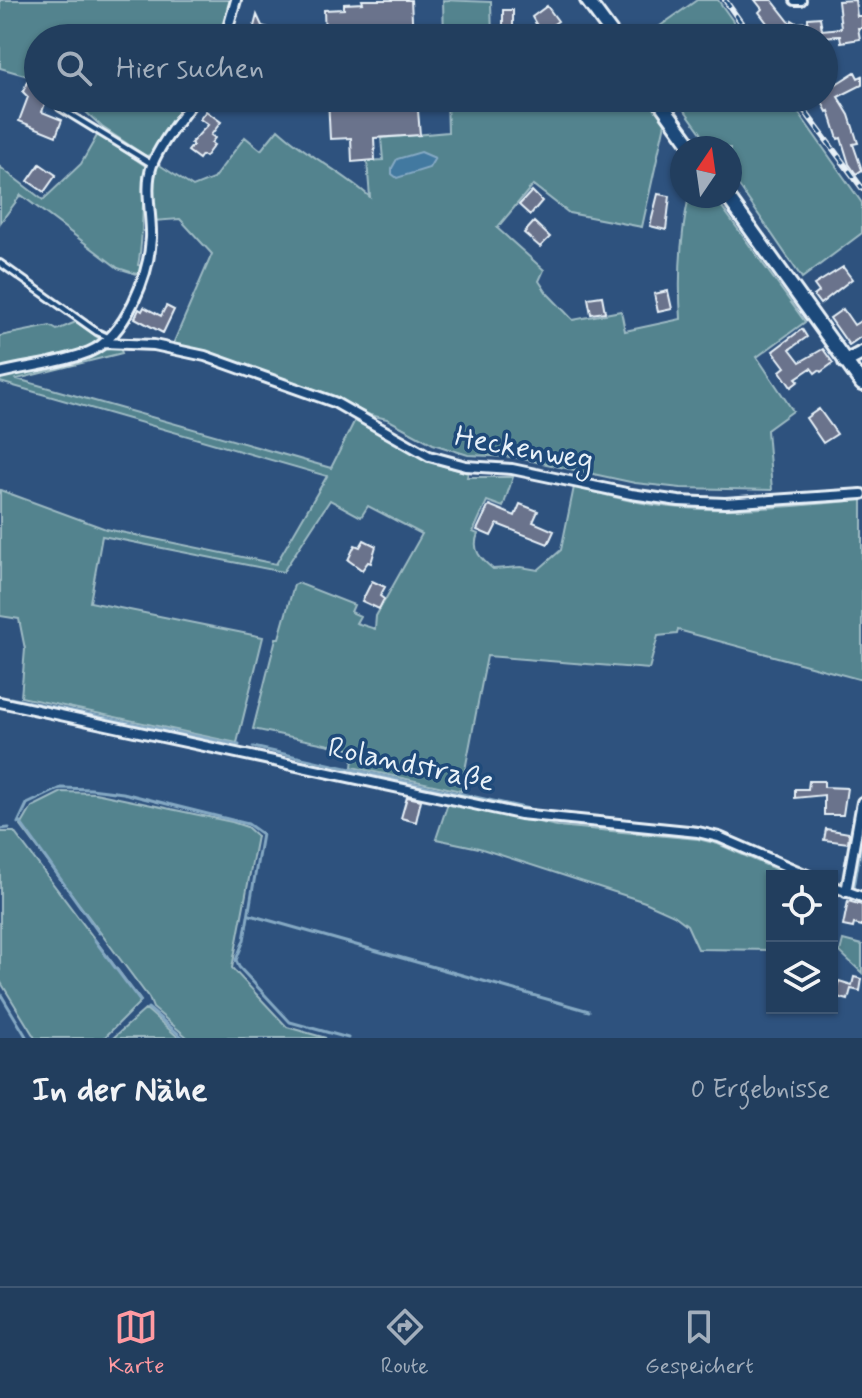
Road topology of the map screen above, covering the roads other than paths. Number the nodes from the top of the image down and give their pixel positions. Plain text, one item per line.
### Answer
1 (236, 0) edge
2 (587, 0) edge
3 (229, 24) edge
4 (605, 24) edge
5 (66, 112) edge
6 (186, 112) edge
7 (667, 112) edge
8 (684, 136) edge
9 (152, 165) junction
10 (736, 208) edge
11 (0, 263) edge
12 (107, 341) junction
13 (862, 353) edge
14 (845, 362) junction
15 (0, 373) edge
16 (860, 376) edge
17 (862, 494) edge
18 (0, 702) edge
19 (862, 802) edge
20 (795, 870) edge
21 (838, 889) edge
22 (846, 892) junction
23 (862, 897) edge

1 - 3 street
2 - 4 main road
5 - 9 lane
6 - 9 street
7 - 8 main road
9 - 12 street
10 - 14 main road
11 - 12 lane
12 - 15 street
12 - 17 street, Heckenweg
13 - 14 main road
14 - 16 main road
18 - 20 street, Rolandstraße
19 - 22 street
21 - 22 street
22 - 23 street

